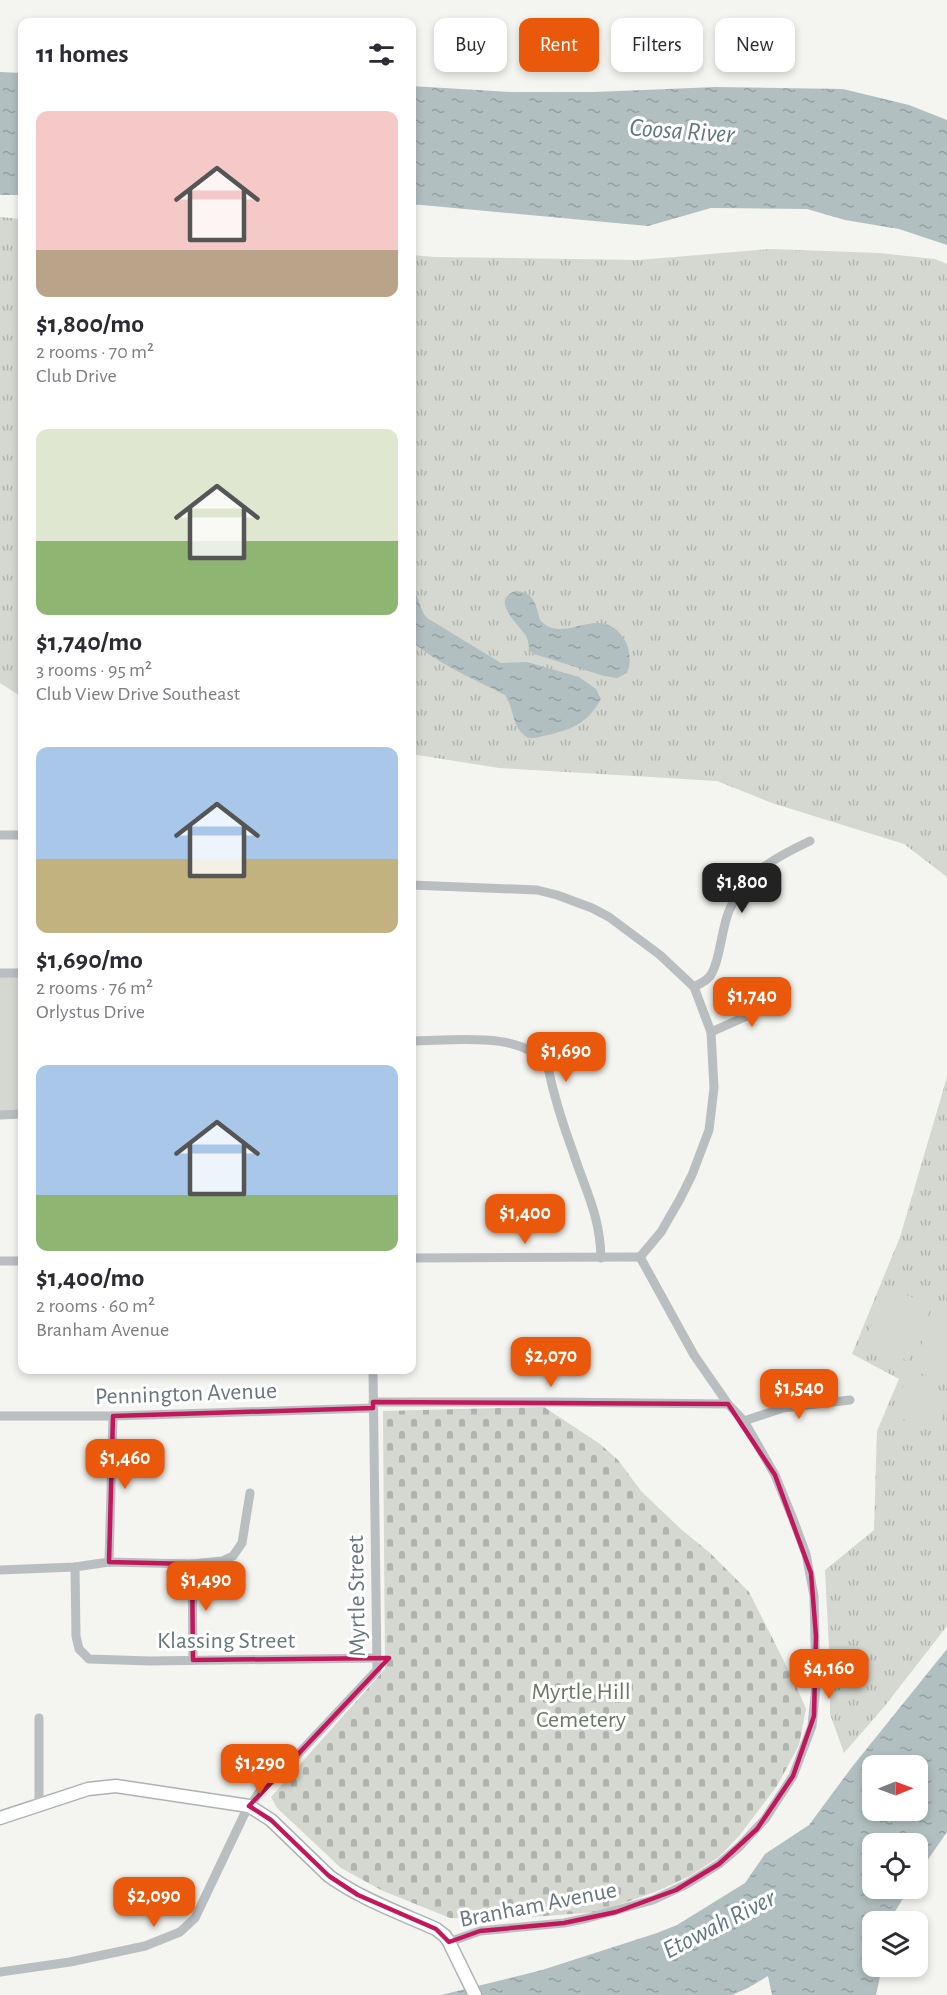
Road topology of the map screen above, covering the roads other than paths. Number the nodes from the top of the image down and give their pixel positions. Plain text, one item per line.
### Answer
1 (0, 835) edge
2 (18, 835) edge
3 (810, 841) dead end
4 (416, 885) edge
5 (0, 973) edge
6 (18, 973) edge
7 (694, 987) junction
8 (783, 1000) dead end
9 (711, 1032) junction
10 (416, 1041) edge
11 (0, 1114) edge
12 (18, 1114) edge
13 (640, 1257) junction
14 (416, 1258) edge
15 (601, 1258) junction
16 (0, 1261) edge
17 (18, 1261) edge
18 (373, 1374) edge
19 (850, 1400) dead end
20 (728, 1404) junction
21 (373, 1405) junction
22 (0, 1416) edge
23 (113, 1416) junction
24 (744, 1421) junction
25 (250, 1493) dead end
26 (109, 1562) junction
27 (192, 1564) junction
28 (75, 1567) junction
29 (0, 1570) edge
30 (377, 1658) junction
31 (193, 1660) junction
32 (39, 1718) dead end
33 (39, 1804) junction
34 (249, 1806) junction
35 (0, 1818) edge
36 (449, 1942) junction
37 (0, 1972) edge
38 (475, 1995) edge

1 - 2 street
3 - 7 street
4 - 7 street
5 - 6 street
7 - 9 street
8 - 9 street
9 - 13 street
10 - 15 street
11 - 12 street
13 - 15 street
13 - 20 street, Branham Avenue
14 - 15 street
16 - 17 street
18 - 21 street, Myrtle Street
19 - 24 street
20 - 21 street, Pennington Avenue
20 - 24 street, Branham Avenue
21 - 23 street, Pennington Avenue
21 - 30 street, Myrtle Street
22 - 23 street, Pennington Avenue
23 - 26 street
24 - 36 street, Branham Avenue
25 - 27 street
26 - 27 street
26 - 28 street
27 - 31 street
28 - 29 street
28 - 31 street, Klassing Street
30 - 31 street, Klassing Street
30 - 34 street, Myrtle Street
32 - 33 street
33 - 34 main road
33 - 35 main road
34 - 36 main road
34 - 37 street, Myrtle Street
36 - 38 main road

